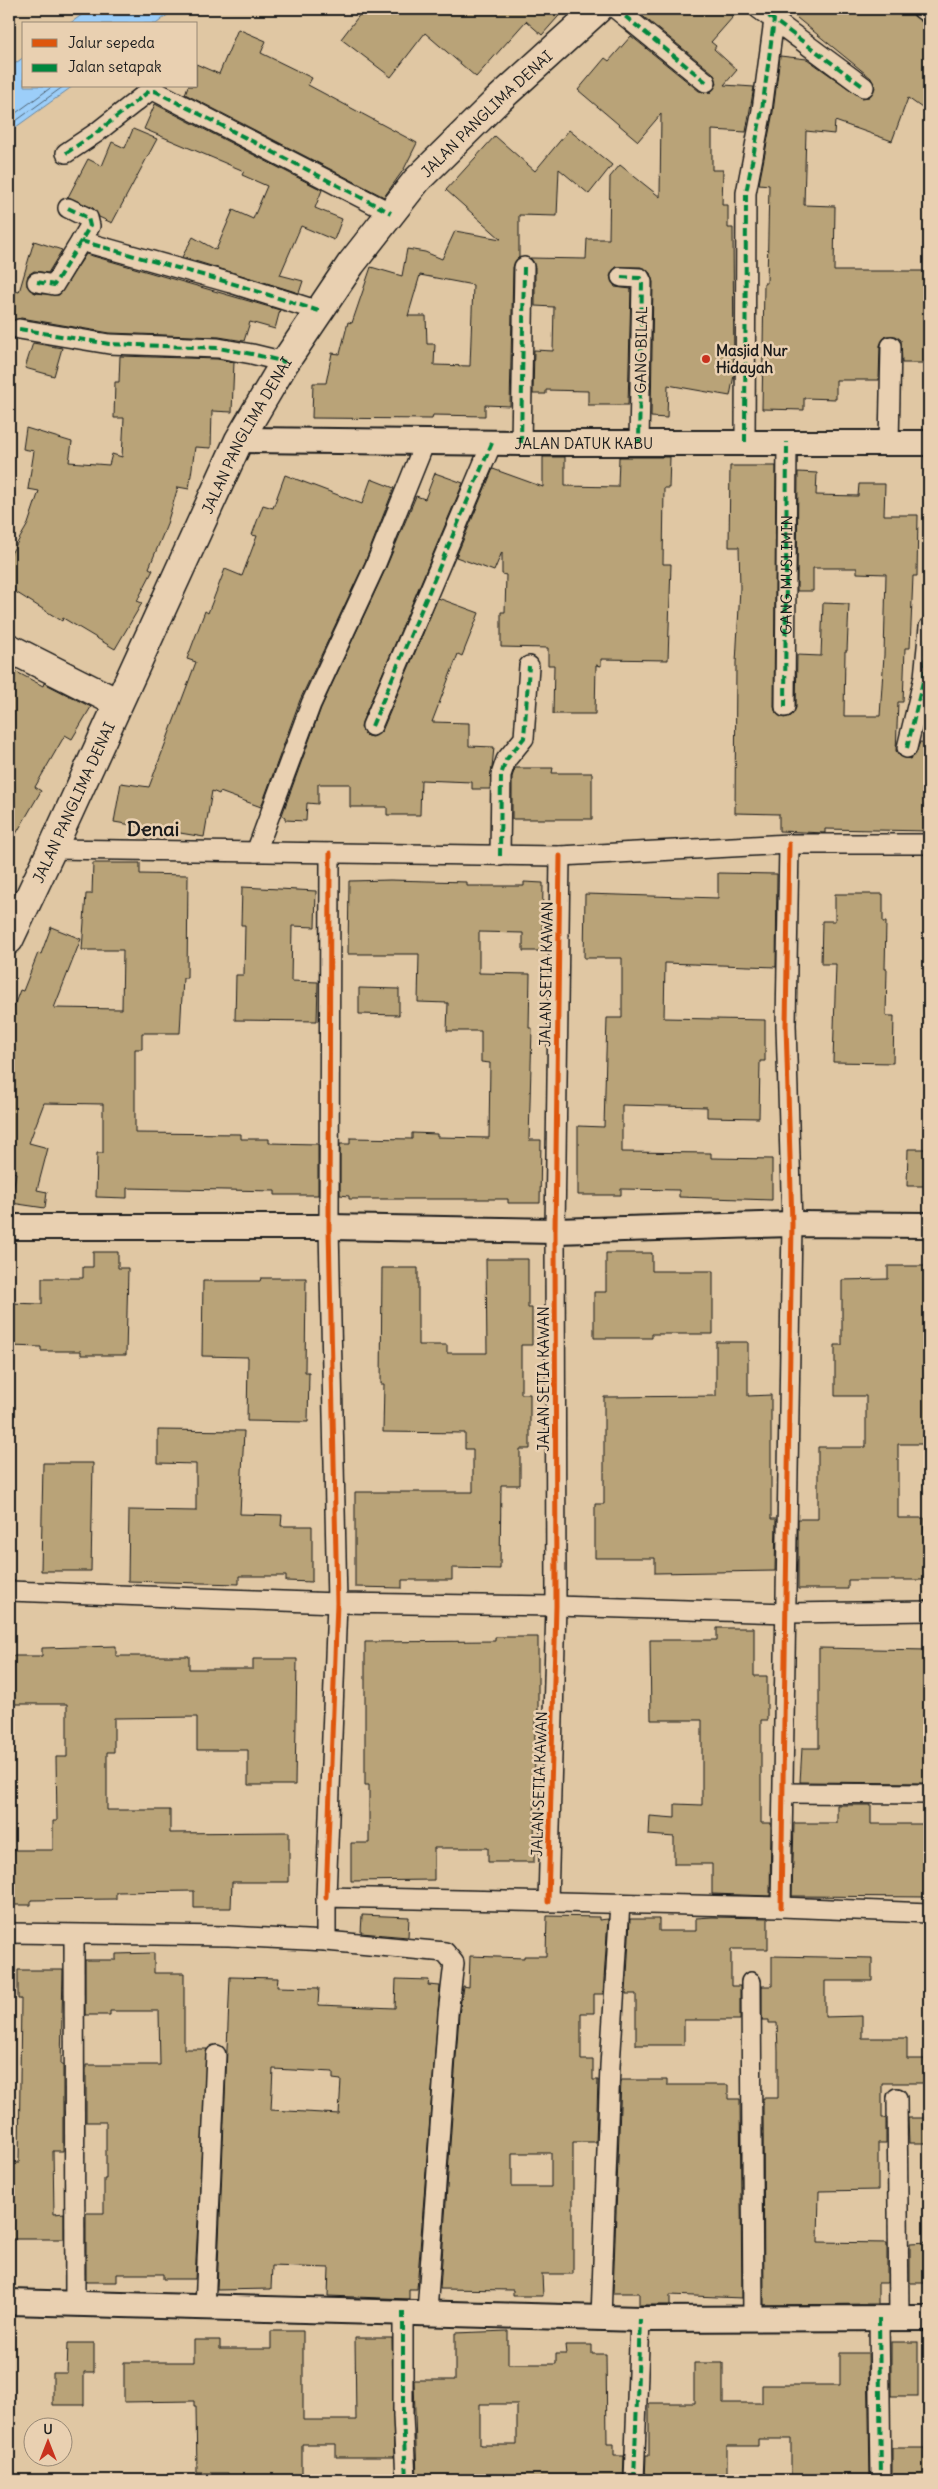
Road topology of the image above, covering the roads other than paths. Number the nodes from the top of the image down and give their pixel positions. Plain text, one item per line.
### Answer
1 (598, 9) edge
2 (616, 9) edge
3 (759, 9) edge
4 (922, 9) edge
5 (929, 14) edge
6 (774, 20) junction
7 (706, 82) dead end
8 (864, 87) dead end
9 (66, 153) dead end
10 (68, 208) dead end
11 (391, 213) junction
12 (80, 241) junction
13 (524, 267) dead end
14 (621, 277) dead end
15 (37, 282) dead end
16 (319, 311) junction
17 (19, 329) dead end
18 (891, 346) dead end
19 (285, 362) junction
20 (239, 440) junction
21 (425, 442) junction
22 (639, 442) junction
23 (746, 442) junction
24 (787, 442) junction
25 (492, 443) junction
26 (522, 443) junction
27 (889, 443) junction
28 (929, 443) edge
29 (929, 627) edge
30 (9, 648) edge
31 (529, 666) dead end
32 (118, 704) junction
33 (785, 708) dead end
34 (372, 726) dead end
35 (907, 748) dead end
36 (789, 844) junction
37 (929, 844) edge
38 (52, 850) junction
39 (256, 852) junction
40 (330, 853) junction
41 (500, 856) junction
42 (560, 856) junction
43 (9, 940) edge
44 (792, 1224) junction
45 (929, 1225) edge
46 (9, 1226) edge
47 (329, 1227) junction
48 (555, 1231) junction
49 (9, 1592) edge
50 (337, 1602) junction
51 (556, 1606) junction
52 (929, 1611) edge
53 (787, 1613) junction
54 (784, 1793) junction
55 (929, 1794) edge
56 (326, 1897) junction
57 (548, 1902) junction
58 (620, 1904) junction
59 (781, 1907) junction
60 (929, 1914) edge
61 (9, 1933) edge
62 (74, 1935) junction
63 (326, 1941) junction
64 (751, 1982) dead end
65 (216, 2055) dead end
66 (897, 2098) dead end
67 (9, 2302) edge
68 (75, 2305) junction
69 (205, 2308) junction
70 (403, 2311) junction
71 (427, 2312) junction
72 (601, 2318) junction
73 (889, 2318) junction
74 (929, 2318) edge
75 (640, 2319) junction
76 (753, 2320) junction
77 (406, 2480) edge
78 (634, 2480) edge
79 (881, 2480) edge

1 - 11 main road, JALAN PANGLIMA DENAI
2 - 7 street
3 - 6 street
4 - 5 street
6 - 8 street
6 - 23 street
9 - 11 street
10 - 12 street
11 - 16 main road, JALAN PANGLIMA DENAI
12 - 15 street
12 - 16 street
13 - 26 street
14 - 22 street, GANG BILAL
16 - 19 main road, JALAN PANGLIMA DENAI
17 - 19 street
18 - 27 street
19 - 20 main road, JALAN PANGLIMA DENAI
20 - 21 street, JALAN DATUK KABU
20 - 32 main road, JALAN PANGLIMA DENAI
21 - 25 street, JALAN DATUK KABU
21 - 39 street
22 - 23 street, JALAN DATUK KABU
22 - 26 street, JALAN DATUK KABU
23 - 24 street, JALAN DATUK KABU
24 - 27 street, JALAN DATUK KABU
24 - 33 street, GANG MUSLIMIN
25 - 26 street, JALAN DATUK KABU
25 - 34 street
27 - 28 street, JALAN DATUK KABU
29 - 35 street
30 - 32 main road
31 - 41 street
32 - 38 main road, JALAN PANGLIMA DENAI
36 - 37 street
36 - 42 street
36 - 44 street
38 - 39 street
38 - 43 main road, JALAN PANGLIMA DENAI
39 - 40 street
40 - 41 street
40 - 47 street
41 - 42 street
42 - 48 street, JALAN SETIA KAWAN
44 - 45 street
44 - 48 street
44 - 53 street
46 - 47 street
47 - 48 street
47 - 50 street
48 - 51 street, JALAN SETIA KAWAN
49 - 50 street
50 - 51 street
50 - 56 street
51 - 53 street
51 - 57 street, JALAN SETIA KAWAN
52 - 53 street
53 - 54 street
54 - 55 street
54 - 59 street
56 - 57 street
56 - 63 street
57 - 58 street
58 - 59 street
58 - 72 street
59 - 60 street
61 - 62 street
62 - 63 street
62 - 68 street
63 - 71 street
64 - 76 street
65 - 69 street
66 - 73 street
67 - 68 street
68 - 69 street
69 - 70 street
70 - 71 street
70 - 77 street
71 - 72 street
72 - 75 street
73 - 74 street
73 - 76 street
73 - 79 street
75 - 76 street
75 - 78 street

